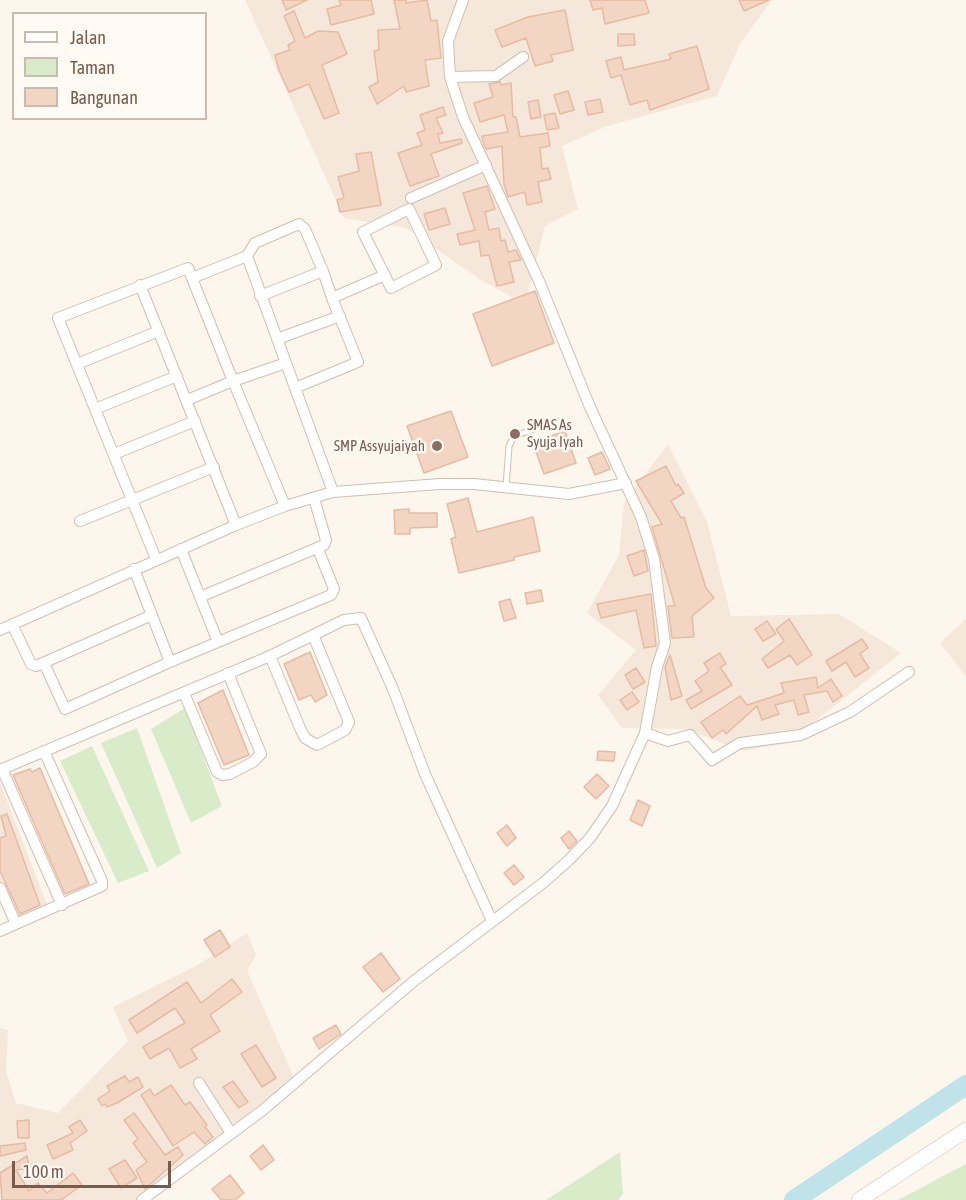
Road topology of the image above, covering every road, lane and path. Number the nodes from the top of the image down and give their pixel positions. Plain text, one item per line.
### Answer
1 (463, 0) edge
2 (523, 57) dead end
3 (450, 77) junction
4 (486, 165) junction
5 (411, 198) dead end
6 (247, 256) junction
7 (322, 271) junction
8 (385, 275) junction
9 (192, 278) junction
10 (140, 285) junction
11 (260, 297) junction
12 (332, 298) junction
13 (340, 316) junction
14 (159, 331) junction
15 (277, 339) junction
16 (286, 363) junction
17 (77, 364) junction
18 (177, 376) junction
19 (233, 381) junction
20 (295, 388) junction
21 (187, 400) junction
22 (95, 409) junction
23 (195, 421) junction
24 (558, 421) dead end
25 (114, 454) junction
26 (214, 467) junction
27 (626, 483) junction
28 (506, 487) junction
29 (333, 492) junction
30 (314, 498) junction
31 (132, 500) junction
32 (285, 506) junction
33 (80, 521) dead end
34 (236, 525) junction
35 (181, 549) junction
36 (318, 549) junction
37 (156, 559) junction
38 (134, 569) junction
39 (200, 597) junction
40 (152, 615) junction
41 (12, 624) junction
42 (0, 630) edge
43 (313, 635) junction
44 (218, 642) junction
45 (270, 656) junction
46 (170, 662) junction
47 (44, 663) junction
48 (909, 672) dead end
49 (228, 673) junction
50 (184, 693) junction
51 (645, 733) junction
52 (44, 751) junction
53 (1, 770) edge
54 (0, 888) edge
55 (62, 905) junction
56 (492, 921) junction
57 (15, 924) junction
58 (0, 931) edge
59 (199, 1083) dead end
60 (966, 1130) edge
61 (231, 1133) junction
62 (142, 1200) edge
63 (859, 1200) edge

1 - 3 street
2 - 3 street
3 - 4 street
4 - 5 street
4 - 27 street
6 - 7 street
6 - 9 street
6 - 11 street
7 - 11 street
7 - 12 street
8 - 8 street
8 - 12 street
9 - 10 street
9 - 19 street
10 - 14 street
10 - 17 street
11 - 15 street
12 - 13 street
13 - 15 street
13 - 20 street
14 - 17 street
14 - 18 street
15 - 16 street
16 - 19 street
16 - 20 street
17 - 22 street
18 - 21 street
18 - 22 street
19 - 21 street
19 - 32 street
20 - 29 street
21 - 23 street
22 - 25 street
23 - 25 street
23 - 26 street
24 - 28 lane
25 - 31 street
26 - 31 street
26 - 34 street
27 - 28 street
27 - 51 street
28 - 29 street
29 - 30 street
30 - 32 street
30 - 36 street
31 - 33 street
31 - 37 street
32 - 34 street
34 - 35 street
35 - 37 street
35 - 39 street
36 - 39 street
36 - 44 street
37 - 38 street
38 - 40 street
38 - 41 street
39 - 44 street
40 - 46 street
40 - 47 street
41 - 42 street
41 - 47 street
43 - 45 street
43 - 45 street
43 - 56 street
44 - 46 street
45 - 49 street
46 - 47 street
48 - 51 street
49 - 50 street
49 - 50 street
50 - 52 street
51 - 56 street
52 - 53 street
52 - 55 street
53 - 55 street
54 - 57 street
55 - 57 street
56 - 61 street
57 - 58 street
59 - 61 street
60 - 63 street
61 - 62 street

